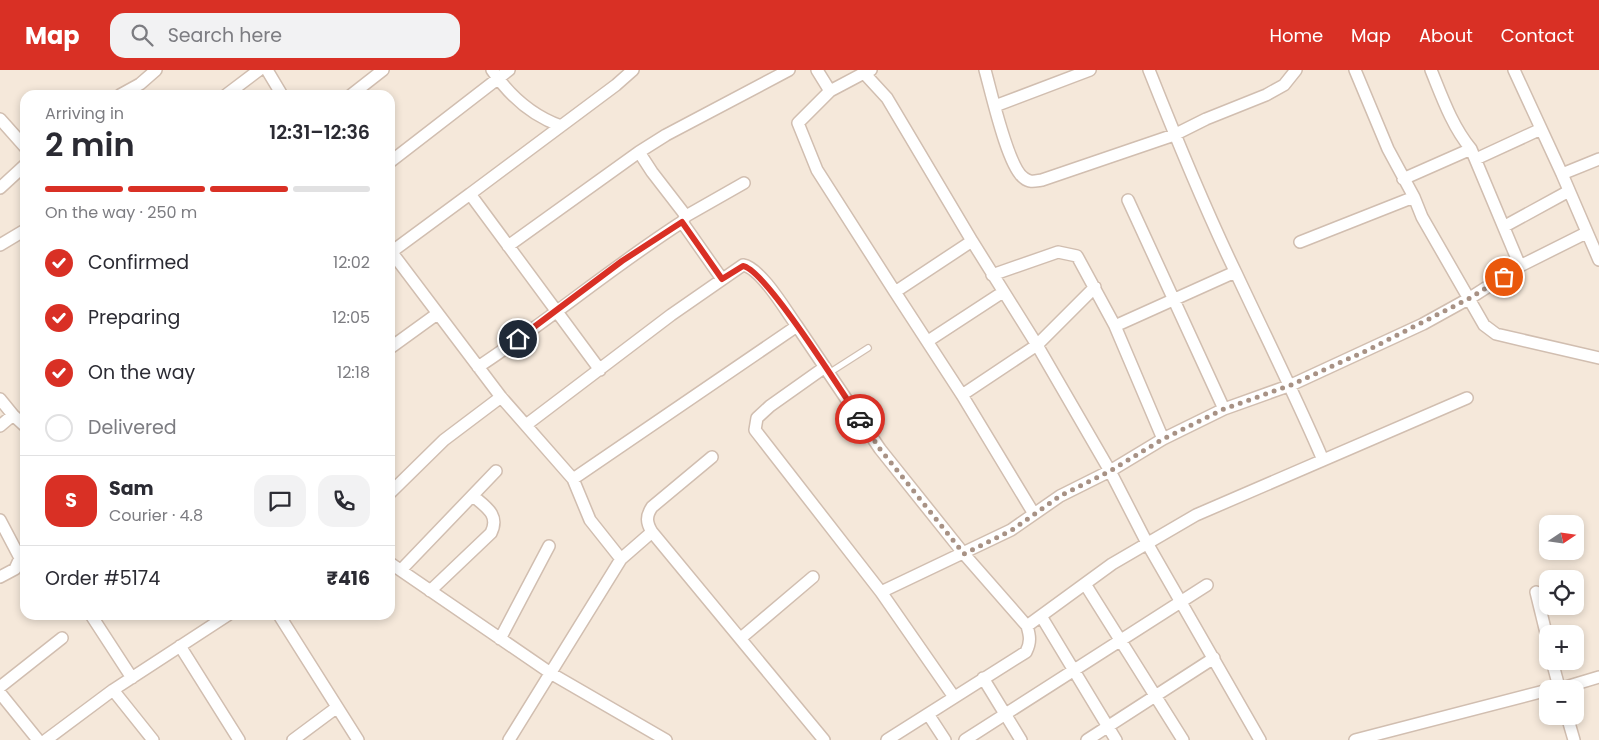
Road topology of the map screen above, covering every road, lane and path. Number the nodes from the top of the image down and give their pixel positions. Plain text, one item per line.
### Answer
1 (156, 70) edge
2 (259, 70) edge
3 (267, 70) edge
4 (383, 70) edge
5 (509, 70) edge
6 (633, 70) edge
7 (789, 70) edge
8 (817, 70) edge
9 (984, 70) edge
10 (1090, 70) edge
11 (1149, 70) edge
12 (1296, 70) edge
13 (1355, 70) edge
14 (1431, 70) edge
15 (1514, 70) edge
16 (867, 72) edge
17 (495, 74) edge
18 (129, 90) edge
19 (233, 90) edge
20 (279, 90) edge
21 (357, 90) edge
22 (830, 91) junction
23 (995, 106) junction
24 (0, 118) edge
25 (561, 126) junction
26 (1541, 129) junction
27 (1174, 135) junction
28 (20, 141) edge
29 (640, 152) junction
30 (1473, 154) junction
31 (395, 158) edge
32 (1599, 160) edge
33 (20, 170) edge
34 (1562, 174) junction
35 (1403, 179) junction
36 (744, 183) dead end
37 (0, 188) edge
38 (1569, 191) junction
39 (470, 194) junction
40 (1414, 197) junction
41 (1128, 200) dead end
42 (684, 219) junction
43 (1505, 226) junction
44 (1586, 232) junction
45 (20, 233) edge
46 (972, 241) junction
47 (1300, 242) dead end
48 (0, 245) edge
49 (508, 246) junction
50 (395, 249) edge
51 (395, 257) edge
52 (1599, 260) edge
53 (1520, 266) junction
54 (1235, 272) junction
55 (992, 275) junction
56 (722, 279) junction
57 (1095, 287) junction
58 (895, 292) junction
59 (1003, 292) junction
60 (1470, 298) junction
61 (1175, 299) junction
62 (557, 311) junction
63 (437, 314) junction
64 (797, 326) junction
65 (1116, 326) junction
66 (928, 341) junction
67 (395, 344) edge
68 (1036, 345) junction
69 (868, 348) dead end
70 (1599, 358) edge
71 (478, 366) junction
72 (600, 370) junction
73 (827, 370) junction
74 (1291, 385) junction
75 (962, 394) junction
76 (501, 397) junction
77 (1467, 398) dead end
78 (0, 399) edge
79 (1224, 409) junction
80 (14, 415) junction
81 (20, 421) edge
82 (526, 425) junction
83 (0, 426) edge
84 (1163, 439) junction
85 (712, 457) dead end
86 (1323, 460) junction
87 (496, 471) dead end
88 (1110, 471) junction
89 (573, 479) junction
90 (395, 487) edge
91 (473, 496) junction
92 (1034, 514) junction
93 (0, 520) edge
94 (652, 532) junction
95 (1147, 544) junction
96 (549, 546) dead end
97 (964, 554) junction
98 (621, 559) junction
99 (395, 566) edge
100 (401, 570) junction
101 (0, 577) edge
102 (813, 577) dead end
103 (1084, 584) junction
104 (1207, 585) dead end
105 (430, 591) junction
106 (881, 592) junction
107 (1536, 592) dead end
108 (1182, 602) junction
109 (1040, 616) junction
110 (94, 620) edge
111 (220, 620) edge
112 (282, 620) edge
113 (1544, 625) edge
114 (1027, 626) junction
115 (62, 638) dead end
116 (741, 638) junction
117 (500, 639) junction
118 (1121, 640) junction
119 (180, 646) junction
120 (1214, 658) junction
121 (1074, 670) junction
122 (552, 674) junction
123 (1599, 677) edge
124 (132, 678) junction
125 (983, 678) junction
126 (1584, 681) edge
127 (0, 687) edge
128 (113, 690) junction
129 (0, 693) edge
130 (1539, 693) edge
131 (1154, 696) junction
132 (954, 697) junction
133 (336, 708) junction
134 (928, 714) junction
135 (1005, 714) junction
136 (1570, 725) edge
137 (1108, 726) junction
138 (38, 740) edge
139 (46, 740) edge
140 (154, 740) edge
141 (239, 740) edge
142 (293, 740) edge
143 (358, 740) edge
144 (510, 740) edge
145 (666, 740) edge
146 (824, 740) edge
147 (887, 740) edge
148 (945, 740) edge
149 (965, 740) edge
150 (1021, 740) edge
151 (1087, 740) edge
152 (1116, 740) edge
153 (1182, 740) edge
154 (1260, 740) edge
155 (1354, 740) edge
156 (1574, 740) edge

1 - 18 street
2 - 19 street
3 - 20 street
4 - 21 street
5 - 17 street
6 - 25 street
7 - 29 street
8 - 22 street
9 - 23 street
10 - 23 street
11 - 27 street
12 - 27 street
13 - 35 street
14 - 30 street
15 - 26 street
16 - 22 street
16 - 46 street
17 - 25 street
17 - 31 street
22 - 58 street
23 - 27 street
24 - 28 street
25 - 39 street
26 - 30 street
26 - 34 street
27 - 54 street
29 - 42 street
29 - 49 street
30 - 35 street
30 - 43 street
32 - 34 street
33 - 37 street
34 - 38 street
35 - 40 street
36 - 42 street
38 - 43 street
38 - 44 street
39 - 49 street
39 - 50 street
40 - 47 street
40 - 60 street
41 - 61 street
42 - 56 street
42 - 62 street
43 - 53 street
44 - 52 street
44 - 53 street
45 - 48 street
46 - 55 street
46 - 58 street
49 - 62 street
51 - 63 street
53 - 60 street
54 - 61 street
54 - 74 street
55 - 57 street
55 - 59 street
56 - 64 street
56 - 72 street
57 - 65 street
57 - 68 street
58 - 66 street
59 - 66 street
59 - 68 street
60 - 70 street
60 - 74 street
61 - 65 street
61 - 79 street
62 - 71 street
62 - 72 street
63 - 67 street
63 - 71 street
64 - 73 street
64 - 89 street
65 - 84 street
66 - 75 street
68 - 75 street
68 - 88 street
69 - 73 lane
71 - 76 street
72 - 82 street
73 - 97 street
73 - 106 street
74 - 79 street
74 - 86 street
75 - 92 street
76 - 82 street
76 - 90 street
77 - 86 street
78 - 80 street
79 - 84 street
80 - 81 street
80 - 83 street
82 - 89 street
84 - 88 street
85 - 94 street
86 - 95 street
87 - 91 street
88 - 92 street
88 - 95 street
89 - 98 street
91 - 100 street
91 - 105 street
92 - 97 street
93 - 101 street
94 - 98 street
94 - 116 street
95 - 103 street
95 - 108 street
96 - 117 street
97 - 106 street
97 - 114 street
98 - 122 street
99 - 100 street
100 - 105 street
102 - 116 street
103 - 109 street
103 - 118 street
104 - 108 street
105 - 117 street
106 - 132 street
107 - 113 street
108 - 118 street
108 - 120 street
109 - 114 street
109 - 121 street
110 - 124 street
111 - 119 street
112 - 133 street
114 - 125 street
115 - 127 street
116 - 146 street
117 - 122 street
118 - 121 street
118 - 131 street
119 - 124 street
119 - 141 street
120 - 131 street
120 - 154 street
121 - 135 street
121 - 137 street
122 - 144 street
122 - 145 street
123 - 126 street
124 - 128 street
125 - 132 street
125 - 135 street
128 - 139 street
128 - 140 street
129 - 138 street
130 - 155 street
131 - 137 street
131 - 153 street
132 - 134 street
133 - 142 street
133 - 143 street
134 - 147 street
134 - 148 street
135 - 149 street
135 - 150 street
136 - 156 street
137 - 151 street
137 - 152 street

